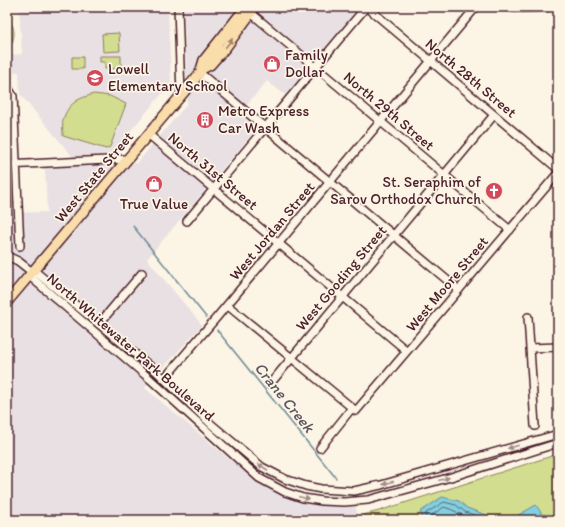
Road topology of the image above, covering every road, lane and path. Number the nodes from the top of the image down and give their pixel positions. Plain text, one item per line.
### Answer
1 (178, 7) edge
2 (366, 7) edge
3 (476, 7) edge
4 (507, 7) edge
5 (547, 7) edge
6 (251, 9) edge
7 (430, 61) junction
8 (316, 67) junction
9 (201, 71) junction
10 (7, 86) edge
11 (181, 95) junction
12 (494, 115) junction
13 (380, 121) junction
14 (265, 128) junction
15 (148, 134) junction
16 (127, 159) junction
17 (16, 164) junction
18 (7, 165) edge
19 (558, 169) edge
20 (558, 173) edge
21 (444, 175) junction
22 (330, 182) junction
23 (214, 189) junction
24 (187, 221) dead end
25 (510, 230) junction
26 (393, 236) junction
27 (279, 243) junction
28 (20, 246) dead end
29 (7, 256) edge
30 (32, 272) junction
31 (142, 273) dead end
32 (459, 290) junction
33 (342, 297) junction
34 (7, 302) edge
35 (227, 305) junction
36 (528, 317) dead end
37 (99, 324) junction
38 (558, 347) edge
39 (530, 348) junction
40 (407, 351) junction
41 (292, 357) junction
42 (164, 378) junction
43 (270, 384) dead end
44 (354, 410) junction
45 (535, 426) dead end
46 (558, 434) edge
47 (558, 443) edge
48 (320, 448) dead end

1 - 11 street
2 - 7 street, North 28th Street
2 - 8 street
3 - 7 street, West Jordan Street
4 - 5 street
6 - 8 street, North 29th Street
6 - 9 main road, West State Street
7 - 12 street, North 28th Street
7 - 13 street, West Jordan Street
8 - 13 street, North 29th Street
8 - 14 street
9 - 11 main road, West State Street
9 - 14 street
10 - 17 street
11 - 15 main road, West State Street
12 - 19 street, North 28th Street
12 - 21 street, West Gooding Street
13 - 21 street, North 29th Street
13 - 22 street, West Jordan Street
14 - 22 street
14 - 23 street
15 - 16 main road, West State Street
15 - 23 street, North 31st Street
16 - 17 street
16 - 30 main road, West State Street
17 - 18 street
17 - 28 street
20 - 25 street, West Moore Street
21 - 25 street, North 29th Street
21 - 26 street, West Gooding Street
22 - 26 street
22 - 27 street, West Jordan Street
23 - 24 street
23 - 27 street, North 31st Street
25 - 32 street, West Moore Street
26 - 32 street
26 - 33 street, West Gooding Street
27 - 33 street, North 31st Street
27 - 35 street, West Jordan Street
29 - 30 street
30 - 34 main road, West State Street
30 - 37 street, North Whitewater Park Boulevard
30 -> 47 street, North Whitewater Park Boulevard
31 - 37 street
32 - 40 street, West Moore Street
33 - 40 street, North 31st Street
33 - 41 street, West Gooding Street
35 - 41 street
35 - 42 street, West Jordan Street
36 - 39 street
37 - 42 street, North Whitewater Park Boulevard
38 - 39 street
39 - 45 street
40 - 44 street, West Moore Street
41 - 43 street, West Gooding Street
41 - 44 street
46 -> 42 street, North Whitewater Park Boulevard
44 - 48 street, West Moore Street

